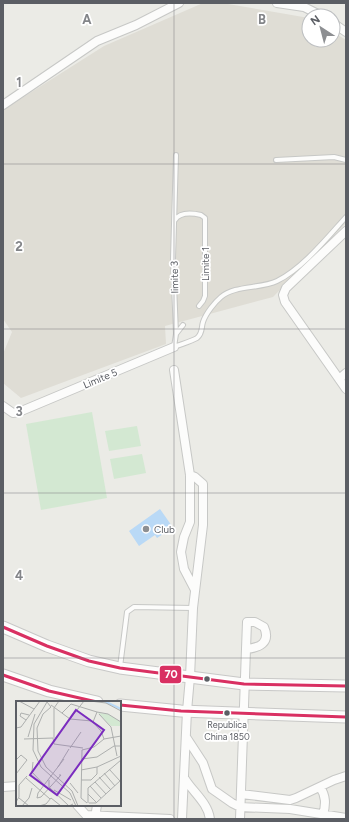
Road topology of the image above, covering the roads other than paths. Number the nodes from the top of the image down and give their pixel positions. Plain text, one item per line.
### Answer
1 (179, 3) edge
2 (277, 3) edge
3 (308, 8) edge
4 (3, 105) edge
5 (176, 154) dead end
6 (276, 160) dead end
7 (346, 160) edge
8 (346, 217) edge
9 (174, 220) junction
10 (346, 231) edge
11 (199, 306) dead end
12 (183, 325) dead end
13 (176, 334) junction
14 (174, 347) junction
15 (174, 370) dead end
16 (346, 373) edge
17 (339, 379) junction
18 (346, 388) edge
19 (3, 406) edge
20 (190, 475) junction
21 (195, 591) junction
22 (193, 608) junction
23 (3, 627) edge
24 (246, 648) dead end
25 (120, 668) junction
26 (3, 675) edge
27 (190, 677) junction
28 (244, 684) junction
29 (346, 686) edge
30 (93, 701) edge
31 (121, 705) edge
32 (187, 711) junction
33 (243, 713) junction
34 (346, 717) edge
35 (186, 737) junction
36 (346, 776) edge
37 (185, 779) junction
38 (16, 786) edge
39 (3, 787) edge
40 (320, 787) junction
41 (240, 794) junction
42 (78, 806) edge
43 (97, 806) edge
44 (240, 807) junction
45 (323, 815) junction
46 (96, 817) edge
47 (346, 818) edge
48 (170, 819) edge
49 (182, 819) edge
50 (210, 819) edge
51 (240, 819) edge

1 - 4 street
2 - 3 street
5 - 9 lane, limite 3
6 - 7 lane
8 - 14 lane
9 - 11 lane, Limite 1
9 - 13 lane, limite 3
10 - 17 street
12 - 13 lane
13 - 14 lane, limite 3
14 - 19 street, Limite 5
15 - 20 street
16 - 17 street
17 - 18 street
20 - 21 street
20 - 21 street
21 - 22 street
22 - 25 lane
22 - 27 street
23 - 25 main road
24 - 28 street
25 - 27 main road
26 - 30 main road
27 - 28 main road
27 - 32 street
28 - 29 main road
28 - 33 street
31 - 32 main road
32 - 33 main road
32 - 35 street
33 - 34 main road
33 - 41 street
35 - 37 street
35 - 44 street
36 - 40 street
37 - 49 street
37 - 50 street
38 - 39 street
40 - 41 street
40 - 45 street
41 - 44 street
42 - 46 street
43 - 46 street
44 - 45 street
44 - 51 street
45 - 47 street
46 - 48 street

